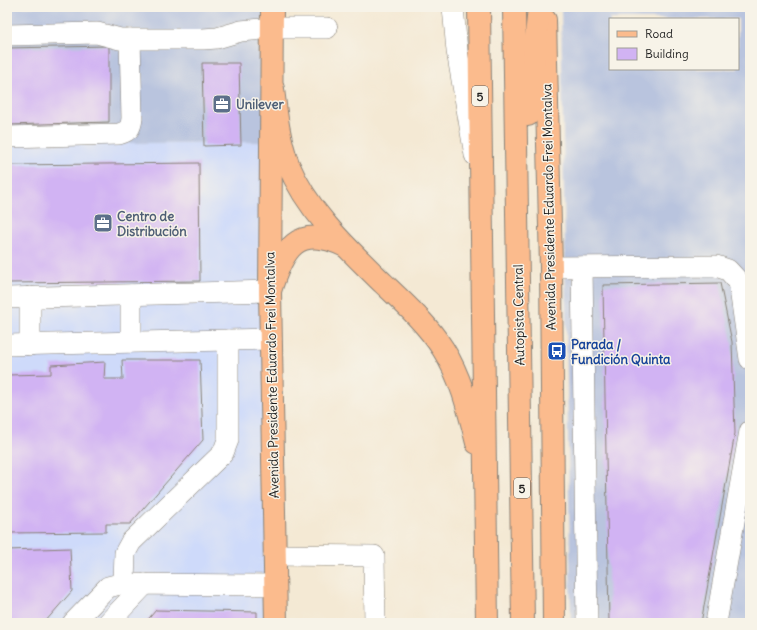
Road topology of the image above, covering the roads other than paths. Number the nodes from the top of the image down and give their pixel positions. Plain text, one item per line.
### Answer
1 (453, 7) edge
2 (479, 7) edge
3 (514, 7) edge
4 (538, 7) edge
5 (545, 7) edge
6 (272, 18) edge
7 (327, 28) dead end
8 (7, 36) edge
9 (130, 39) junction
10 (273, 90) junction
11 (7, 137) edge
12 (482, 184) junction
13 (518, 208) junction
14 (346, 246) junction
15 (551, 267) junction
16 (582, 267) junction
17 (270, 291) junction
18 (131, 295) junction
19 (30, 297) junction
20 (7, 298) edge
21 (271, 339) junction
22 (228, 340) junction
23 (131, 342) junction
24 (30, 344) junction
25 (7, 345) edge
26 (750, 359) edge
27 (750, 431) edge
28 (486, 498) junction
29 (274, 555) junction
30 (124, 583) junction
31 (145, 584) junction
32 (276, 585) junction
33 (73, 623) edge
34 (108, 623) edge
35 (276, 623) edge
36 (375, 623) edge
37 (487, 623) edge
38 (524, 623) edge
39 (554, 623) edge
40 (587, 623) edge
41 (716, 623) edge

1 - 12 lane
2 - 12 main road, 5
3 - 13 main road, Autopista Central / 5
4 - 13 main road
5 - 15 main road, Avenida Presidente Eduardo Frei Montalva
6 - 7 lane
6 - 9 lane
6 - 10 main road, Avenida Presidente Eduardo Frei Montalva
8 - 9 lane
9 - 11 lane
10 - 14 main road
10 - 17 main road, Avenida Presidente Eduardo Frei Montalva
12 - 28 main road, 5
13 - 38 main road, Autopista Central / 5
14 - 17 main road
14 - 28 main road
15 - 16 lane
15 - 39 main road, Avenida Presidente Eduardo Frei Montalva
16 - 26 lane
16 - 40 lane
17 - 18 lane
17 - 21 main road, Avenida Presidente Eduardo Frei Montalva
18 - 19 lane
18 - 23 lane
19 - 20 lane
19 - 24 lane
21 - 22 lane
21 - 29 main road, Avenida Presidente Eduardo Frei Montalva
22 - 23 lane
22 - 30 lane
23 - 24 lane
24 - 25 lane
27 - 41 lane
28 - 37 main road, 5
29 - 32 main road, Avenida Presidente Eduardo Frei Montalva
29 - 36 lane
30 - 31 lane
30 - 33 lane
31 - 32 lane
31 - 34 lane
32 - 35 main road, Avenida Presidente Eduardo Frei Montalva

